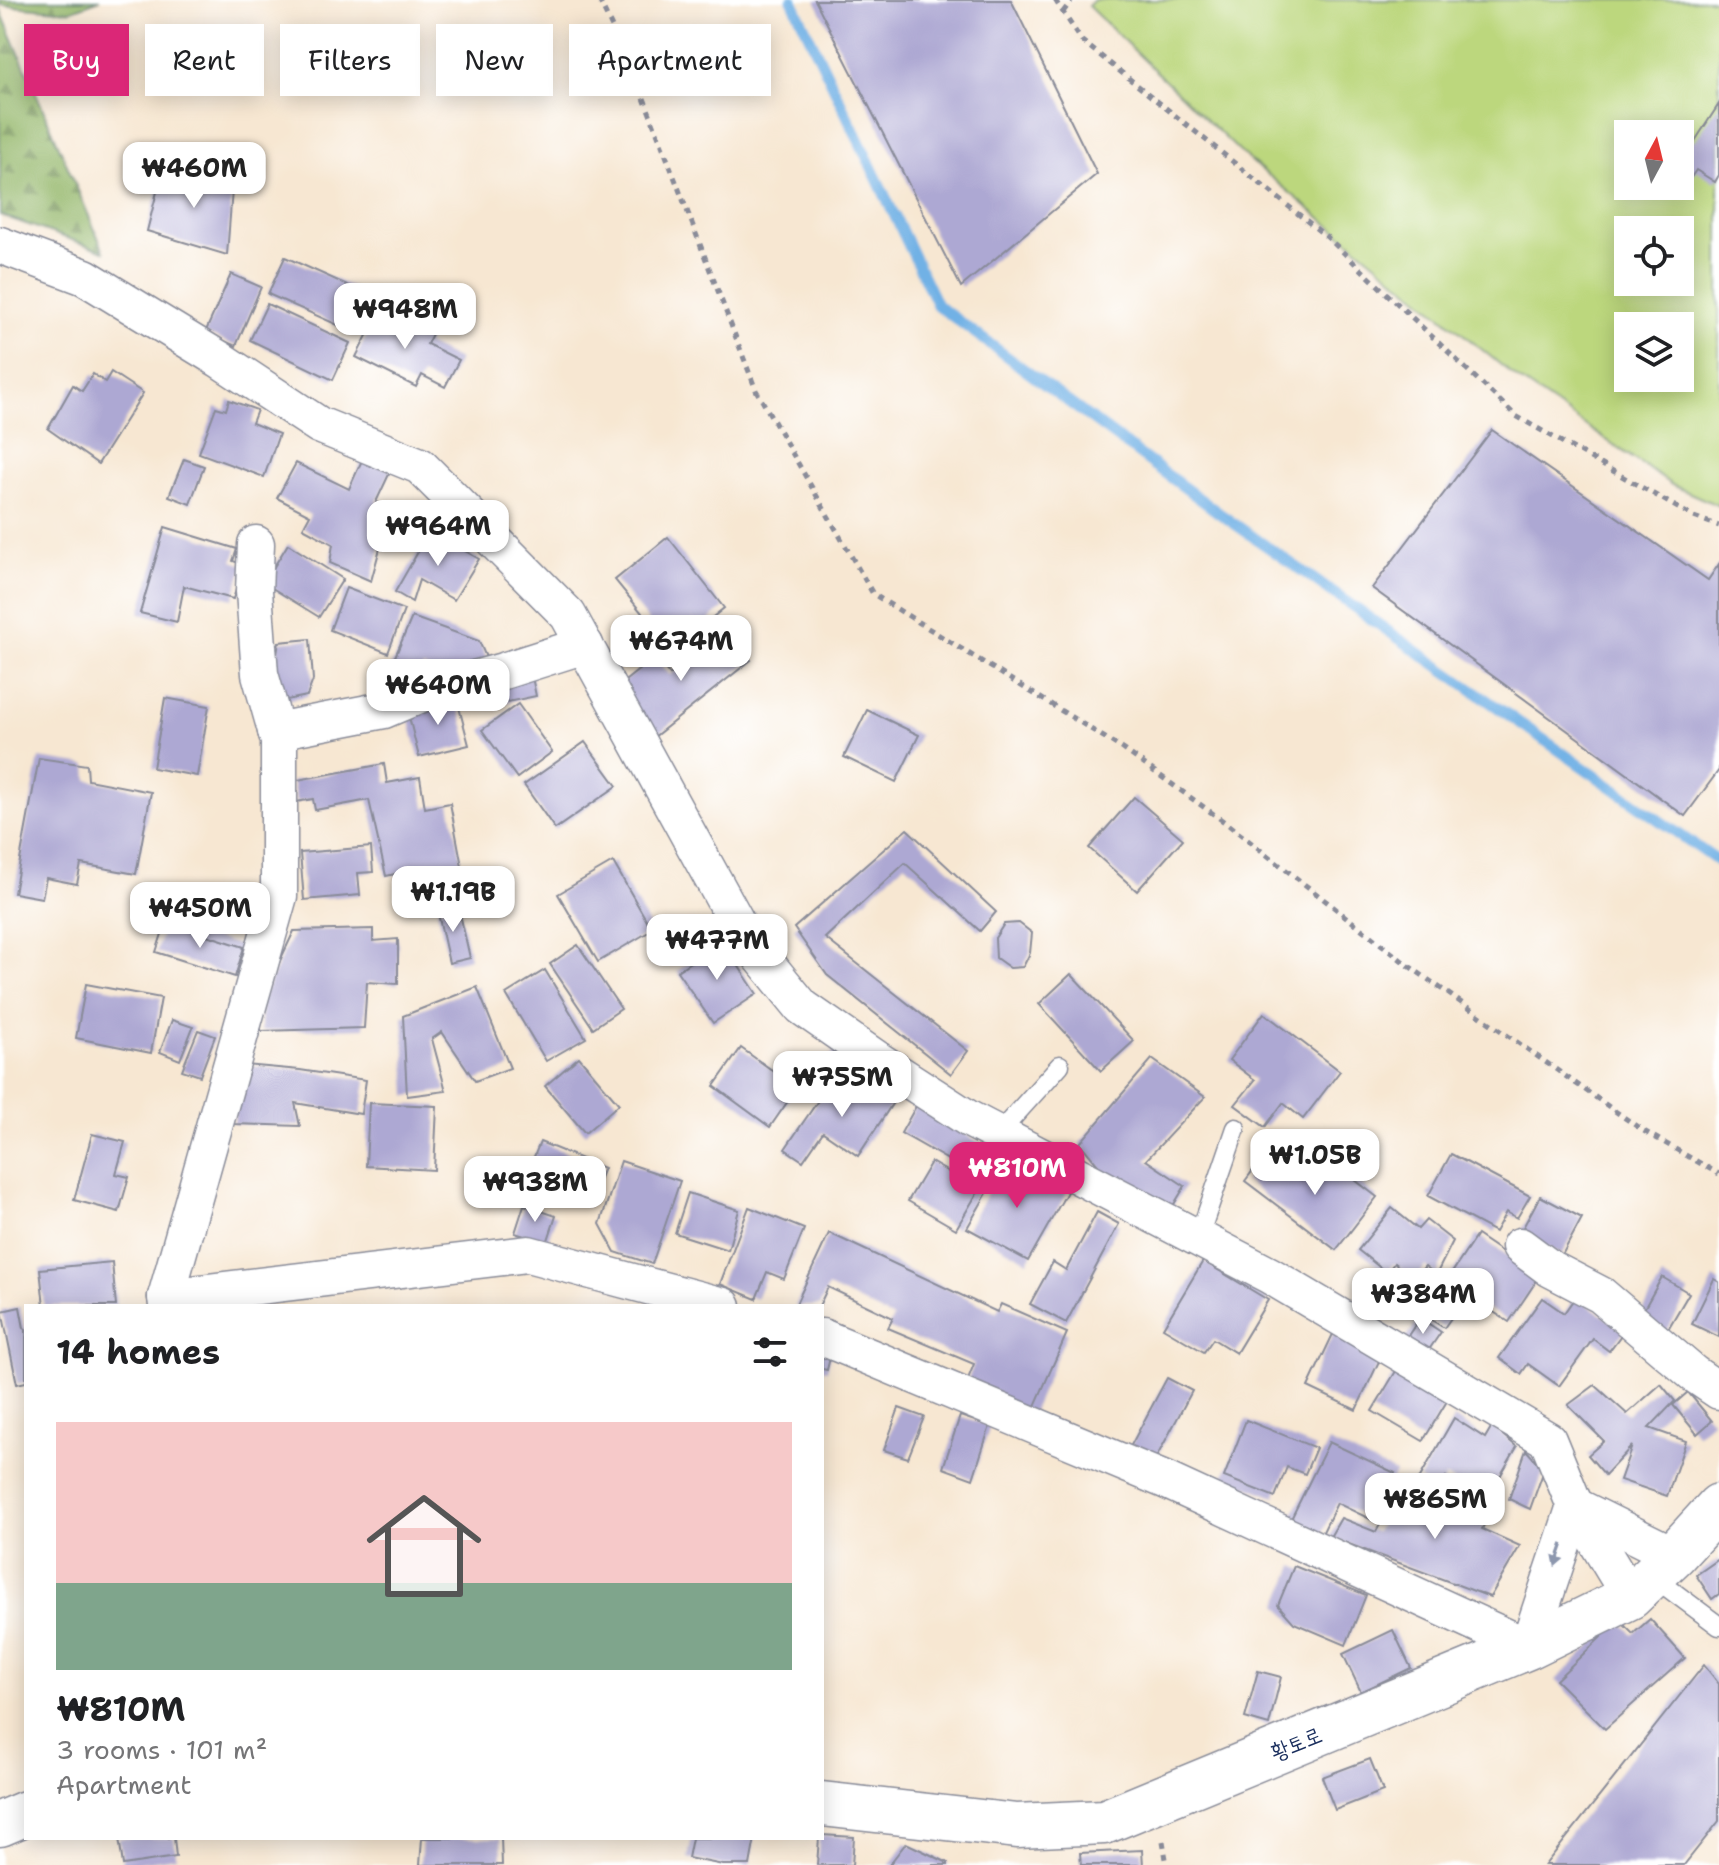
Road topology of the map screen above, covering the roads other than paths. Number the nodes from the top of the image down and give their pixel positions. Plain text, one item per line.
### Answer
1 (0, 245) edge
2 (256, 544) dead end
3 (585, 645) junction
4 (276, 731) junction
5 (1060, 1065) dead end
6 (1236, 1128) dead end
7 (997, 1135) junction
8 (1198, 1239) junction
9 (1520, 1246) dead end
10 (167, 1302) edge
11 (716, 1304) edge
12 (824, 1338) edge
13 (1719, 1391) edge
14 (1575, 1506) junction
15 (1719, 1506) edge
16 (1652, 1576) junction
17 (1719, 1626) edge
18 (1528, 1647) junction
19 (824, 1804) edge
20 (24, 1814) edge
21 (0, 1824) edge

1 - 3 street
2 - 4 street
3 - 4 street
3 - 7 street
4 - 10 street
5 - 7 lane
6 - 8 lane
7 - 8 street
8 - 14 street
9 - 13 street
10 - 11 street
12 - 18 street
14 - 16 street
14 - 16 street
14 -> 18 street
15 - 16 main road, 황토로
16 - 17 lane
16 - 18 main road, 황토로
18 - 19 main road, 황토로
20 - 21 main road

